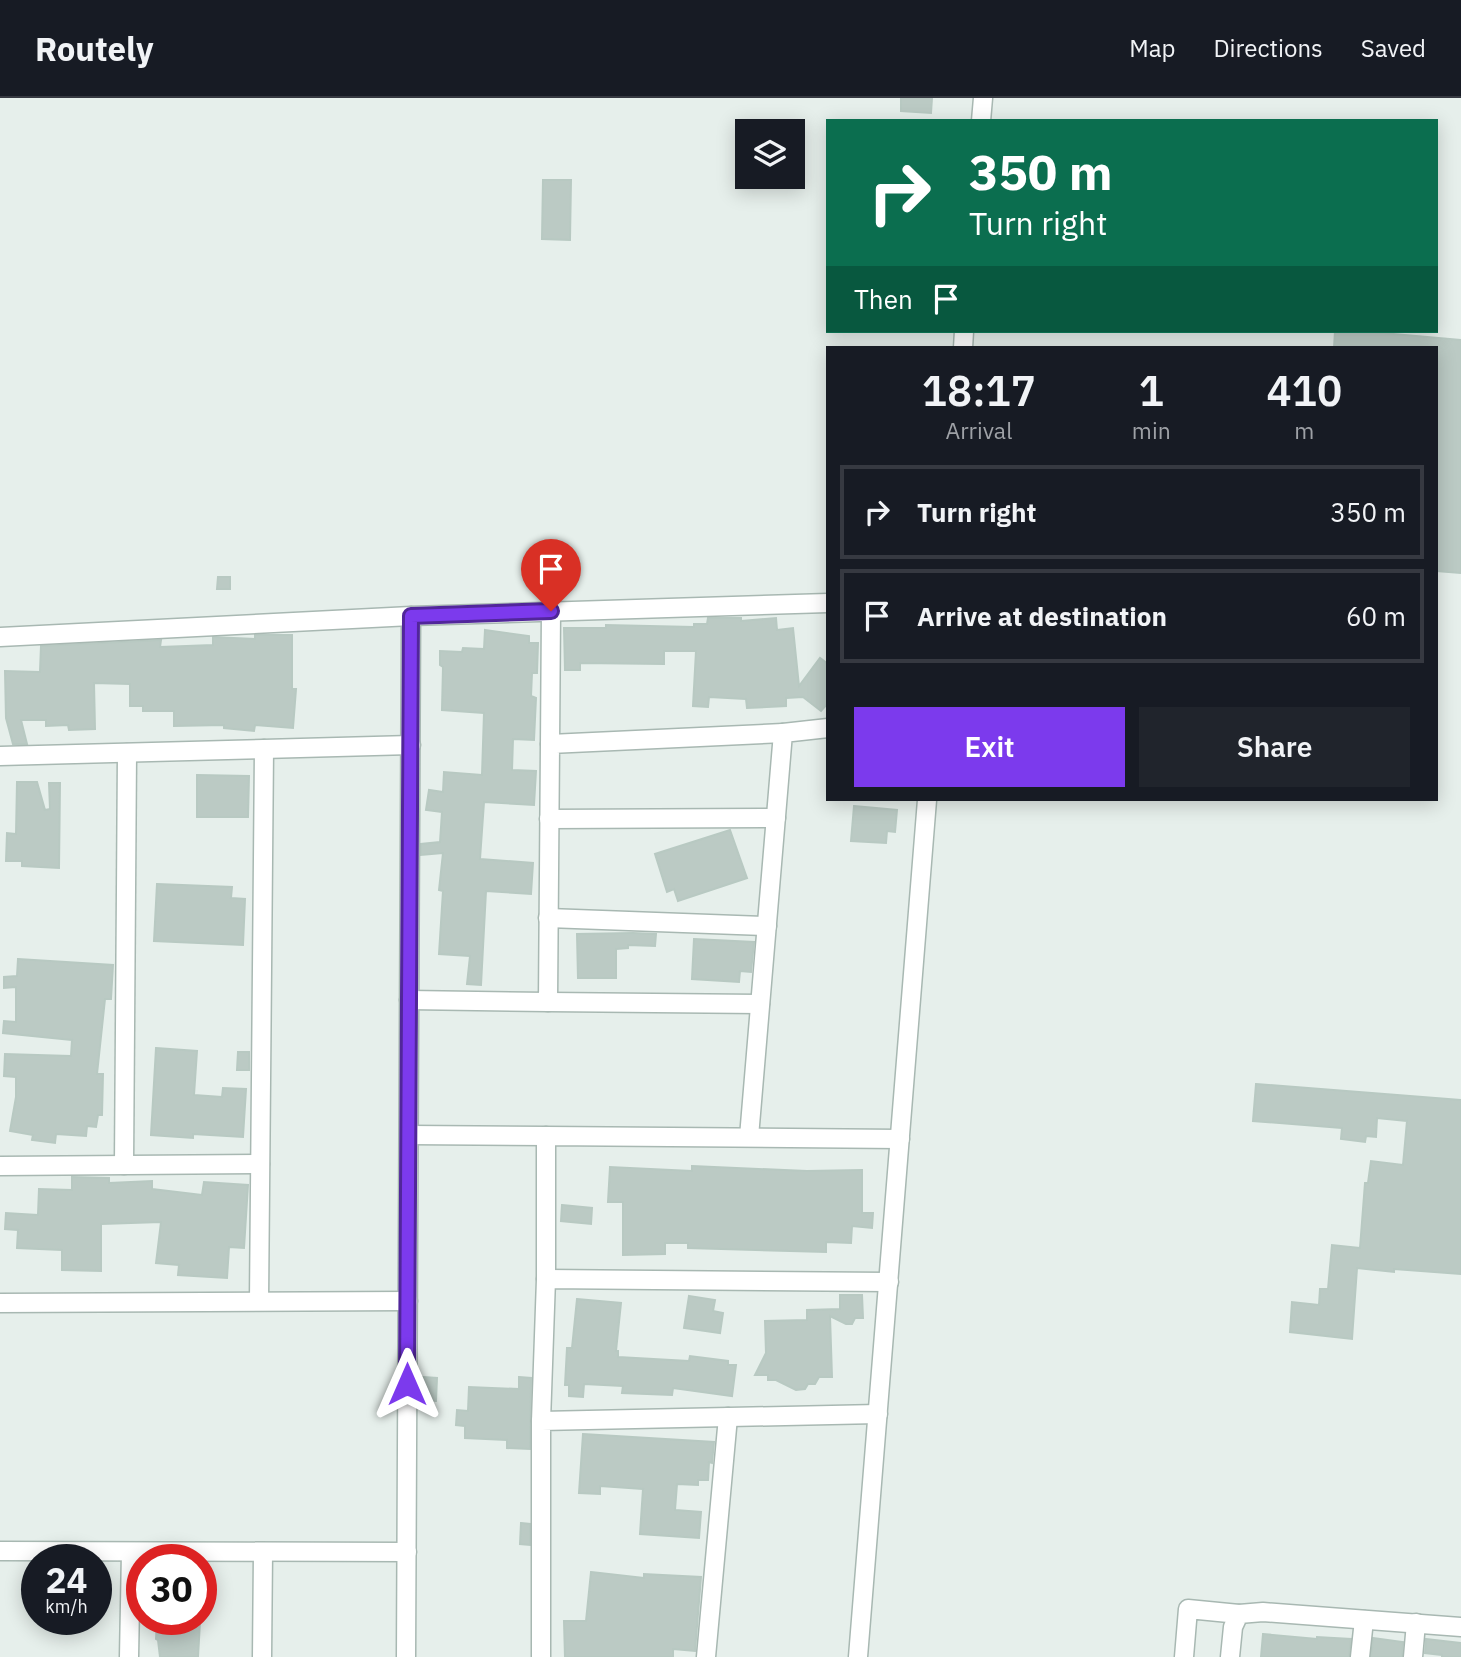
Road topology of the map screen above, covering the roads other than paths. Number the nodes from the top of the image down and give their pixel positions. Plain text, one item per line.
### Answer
1 (983, 98) edge
2 (981, 119) edge
3 (826, 603) edge
4 (551, 611) junction
5 (411, 616) junction
6 (0, 637) edge
7 (826, 729) edge
8 (783, 733) junction
9 (550, 744) junction
10 (411, 745) junction
11 (264, 749) junction
12 (127, 752) junction
13 (0, 756) edge
14 (927, 801) edge
15 (776, 818) junction
16 (549, 819) junction
17 (548, 918) junction
18 (767, 926) junction
19 (409, 1000) junction
20 (548, 1002) junction
21 (760, 1004) junction
22 (409, 1135) junction
23 (546, 1136) junction
24 (749, 1137) junction
25 (900, 1139) junction
26 (260, 1164) junction
27 (124, 1165) junction
28 (0, 1166) edge
29 (546, 1279) junction
30 (888, 1282) junction
31 (259, 1301) junction
32 (408, 1301) junction
33 (0, 1303) edge
34 (878, 1414) junction
35 (729, 1417) junction
36 (541, 1421) junction
37 (0, 1551) edge
38 (126, 1552) edge
39 (217, 1552) edge
40 (263, 1552) junction
41 (407, 1552) junction
42 (1239, 1614) junction
43 (1364, 1620) junction
44 (1416, 1623) junction
45 (1461, 1627) edge
46 (129, 1635) edge
47 (129, 1657) edge
48 (262, 1657) edge
49 (406, 1657) edge
50 (541, 1657) edge
51 (706, 1657) edge
52 (858, 1657) edge
53 (1184, 1657) edge
54 (1230, 1657) edge
55 (1360, 1657) edge
56 (1413, 1657) edge

1 - 2 street
3 - 4 street
4 - 5 street
4 - 9 street
5 - 6 street
5 - 10 street
7 - 8 street
8 - 9 street
8 - 15 street
9 - 16 street
10 - 11 street
10 - 19 street
11 - 12 street
11 - 26 street
12 - 13 street
12 - 27 street
14 - 25 street
15 - 16 street
15 - 18 street
16 - 17 street
17 - 18 street
17 - 20 street
18 - 21 street
19 - 20 street
19 - 22 street
20 - 21 street
21 - 24 street
22 - 23 street
22 - 32 street
23 - 24 street
23 - 29 street
24 - 25 street
25 - 30 street
26 - 27 street
26 - 31 street
27 - 28 street
29 - 30 street
29 - 36 street
30 - 34 street
31 - 32 street
31 - 33 street
32 - 41 street
34 - 35 street
34 - 52 street
35 - 36 street
35 - 51 street
36 - 50 street
37 - 38 street
39 - 40 street
40 - 41 street
40 - 48 street
41 - 49 street
42 - 43 street
42 - 53 street
42 - 54 street
43 - 44 street
43 - 55 street
44 - 45 street
44 - 56 street
46 - 47 street

